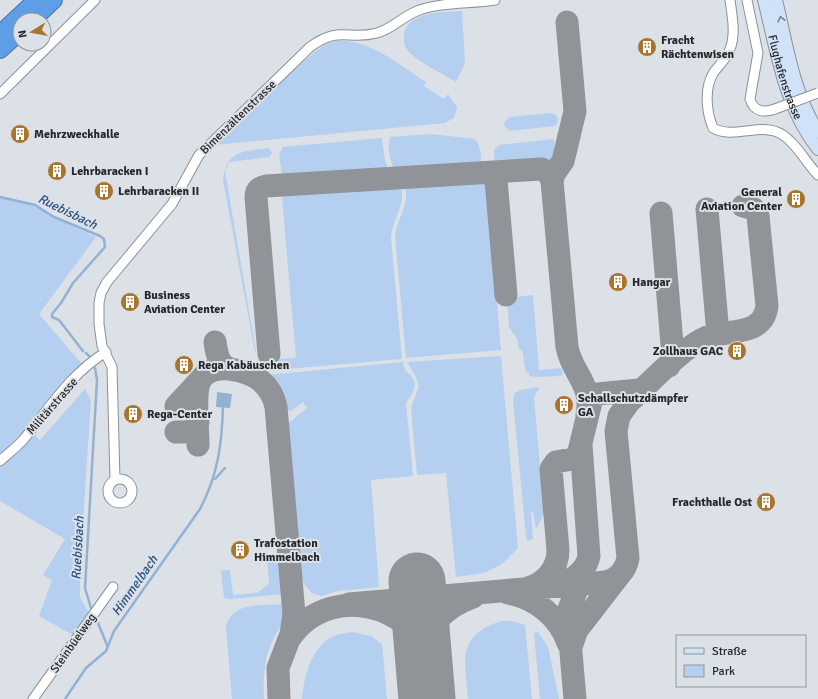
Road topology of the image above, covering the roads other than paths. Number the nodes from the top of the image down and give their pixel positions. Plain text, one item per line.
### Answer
1 (36, 0) edge
2 (54, 0) edge
3 (95, 0) edge
4 (495, 0) edge
5 (730, 0) edge
6 (747, 0) edge
7 (764, 0) edge
8 (776, 0) edge
9 (41, 12) edge
10 (0, 34) edge
11 (12, 39) edge
12 (0, 50) edge
13 (818, 93) edge
14 (0, 94) edge
15 (818, 132) edge
16 (818, 148) edge
17 (818, 176) edge
18 (106, 352) junction
19 (0, 461) edge
20 (115, 480) dead end
21 (113, 587) dead end
22 (33, 699) edge

1 - 10 highway
2 - 9 highway
3 - 14 street
4 - 18 street, Bimenzältenstrasse
5 - 17 street
6 - 13 street, bridge
7 - 16 main road, Flughafenstrasse
15 -> 8 main road, Flughafenstrasse
11 - 12 highway
18 - 19 street, Militärstrasse
18 - 20 street, Bimenzältenstrasse
21 - 22 street, Steinbüelweg

